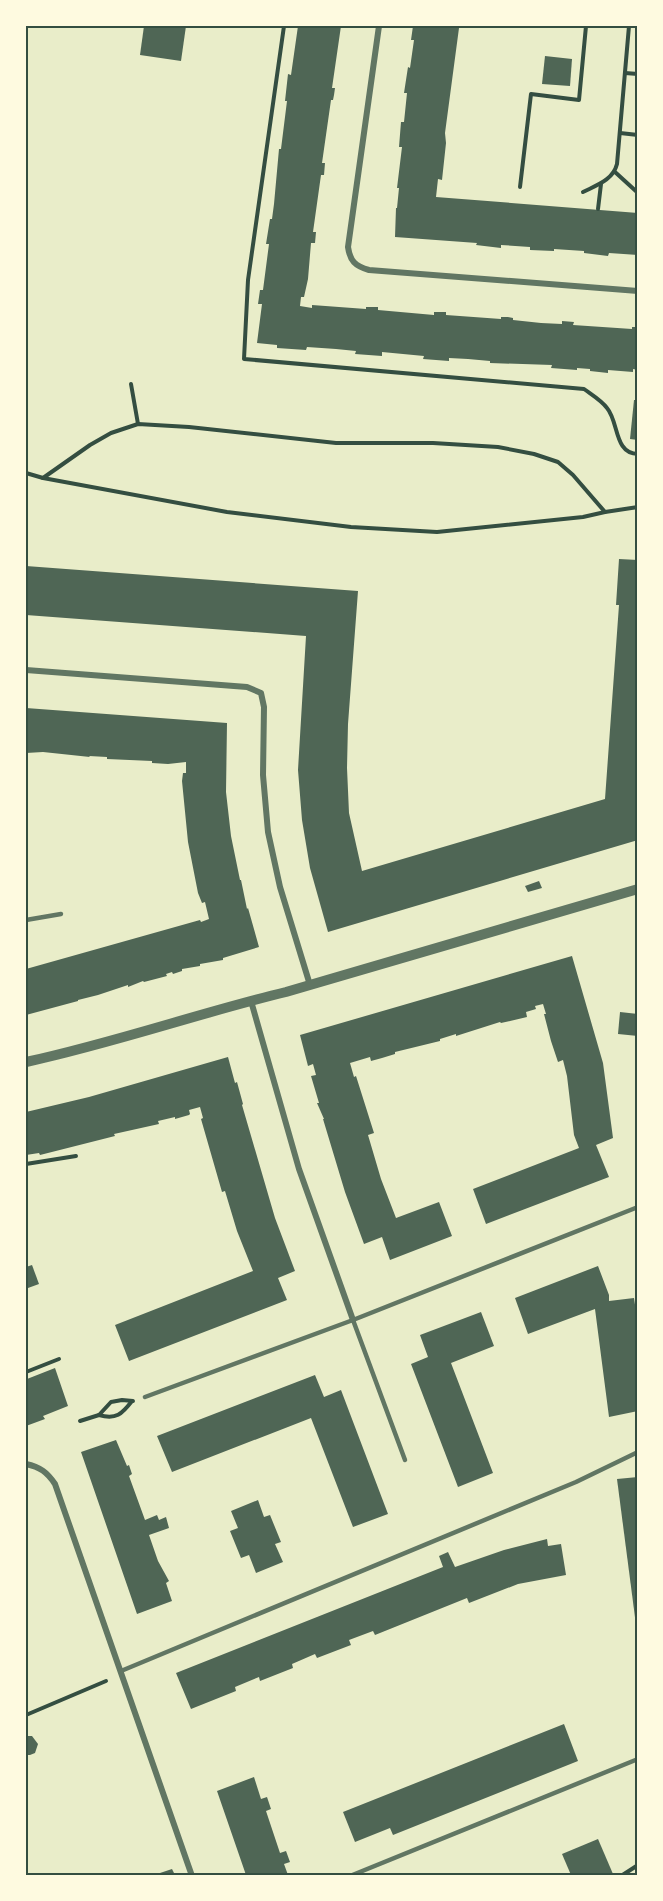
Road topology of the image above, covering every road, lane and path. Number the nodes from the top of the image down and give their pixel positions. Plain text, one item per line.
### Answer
1 (284, 26) edge
2 (379, 26) edge
3 (586, 26) edge
4 (629, 26) edge
5 (625, 73) junction
6 (638, 74) edge
7 (620, 133) junction
8 (638, 135) edge
9 (615, 172) junction
10 (601, 183) junction
11 (520, 187) dead end
12 (583, 192) dead end
13 (638, 194) edge
14 (598, 209) dead end
15 (638, 291) edge
16 (130, 384) dead end
17 (138, 424) junction
18 (638, 454) edge
19 (26, 473) edge
20 (43, 478) junction
21 (638, 507) edge
22 (605, 512) junction
23 (26, 670) edge
24 (638, 889) edge
25 (61, 914) dead end
26 (26, 920) edge
27 (310, 985) junction
28 (251, 1001) junction
29 (26, 1062) edge
30 (76, 1156) dead end
31 (26, 1164) edge
32 (638, 1207) edge
33 (353, 1320) junction
34 (58, 1359) dead end
35 (26, 1372) edge
36 (145, 1397) joint
37 (132, 1401) junction
38 (99, 1415) junction
39 (80, 1421) dead end
40 (638, 1452) edge
41 (405, 1460) dead end
42 (26, 1464) edge
43 (121, 1671) junction
44 (106, 1681) dead end
45 (26, 1715) edge
46 (638, 1759) edge
47 (638, 1865) edge
48 (192, 1875) edge
49 (350, 1875) edge
50 (621, 1875) edge

1 - 18 path
2 - 15 street
3 - 11 path
4 - 5 path
5 - 6 path
5 - 7 path
7 - 8 path
7 - 9 path
9 - 10 path
9 - 13 path
10 - 12 path
10 - 14 path
16 - 17 path
17 - 20 path
17 - 22 path
19 - 20 path
20 - 22 path
21 - 22 path
23 - 27 street
24 - 27 street
25 - 26 lane
27 - 28 street
28 - 29 street
28 - 33 street
30 - 31 path
32 - 33 lane
33 - 36 lane
33 - 41 lane
34 - 35 path
36 - 37 path
37 - 38 path
37 - 38 path
38 - 39 path
40 - 43 lane
42 - 43 street
43 - 48 street
44 - 45 path
46 - 49 lane
47 - 50 path

